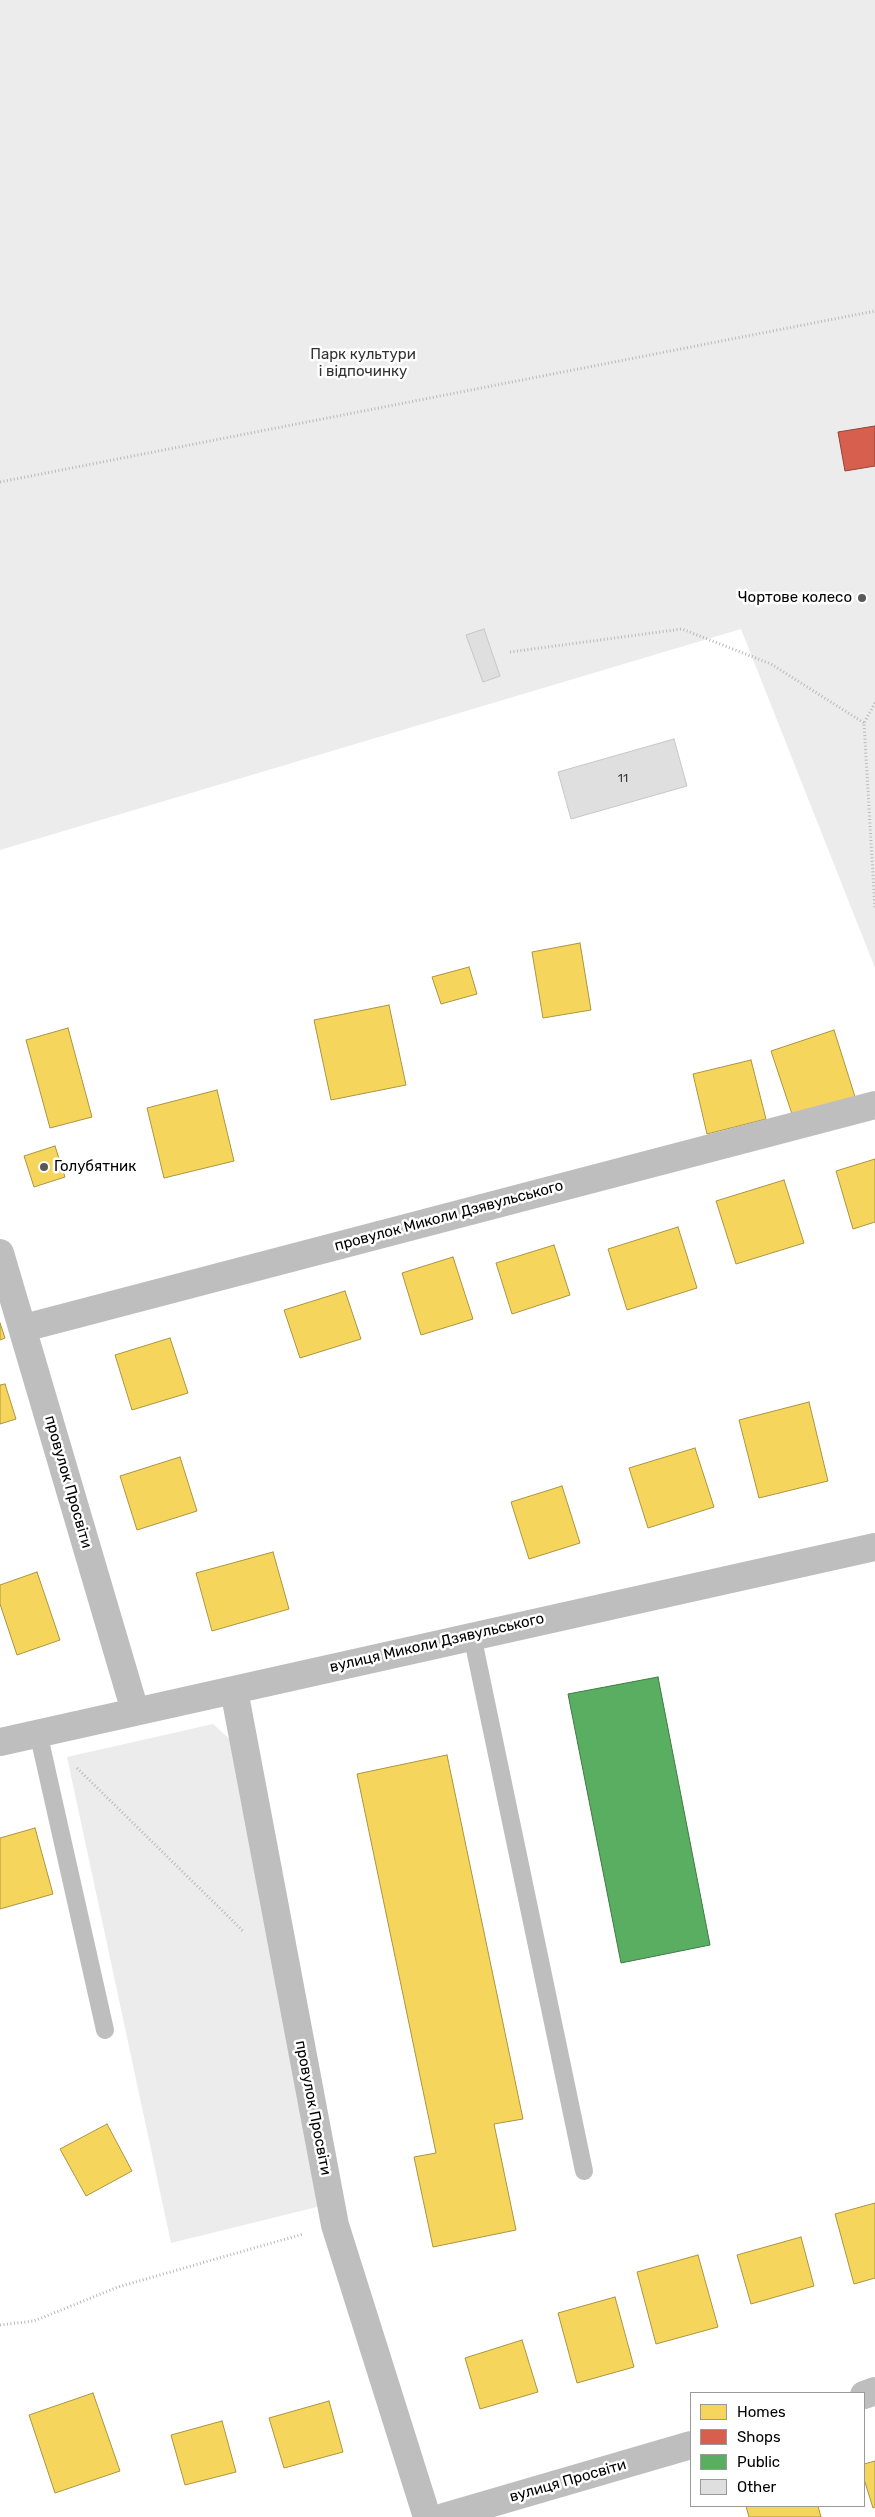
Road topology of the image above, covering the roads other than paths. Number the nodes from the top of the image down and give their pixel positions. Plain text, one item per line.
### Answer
1 (875, 1105) edge
2 (0, 1253) edge
3 (24, 1328) junction
4 (875, 1547) edge
5 (472, 1635) junction
6 (234, 1690) junction
7 (135, 1711) junction
8 (38, 1732) junction
9 (0, 1742) edge
10 (106, 2030) dead end
11 (584, 2171) dead end
12 (690, 2445) edge
13 (427, 2517) edge
14 (444, 2517) edge

1 - 3 street, провулок Миколи Дзявульського
2 - 3 street, провулок Просвіти
3 - 7 street, провулок Просвіти
4 - 5 street, вулиця Миколи Дзявульського
5 - 6 street, вулиця Миколи Дзявульського
5 - 11 lane
6 - 7 street, вулиця Миколи Дзявульського
6 - 13 street, провулок Просвіти
7 - 8 street, вулиця Миколи Дзявульського
8 - 9 street, вулиця Миколи Дзявульського
8 - 10 lane
12 - 14 street, вулиця Просвіти

